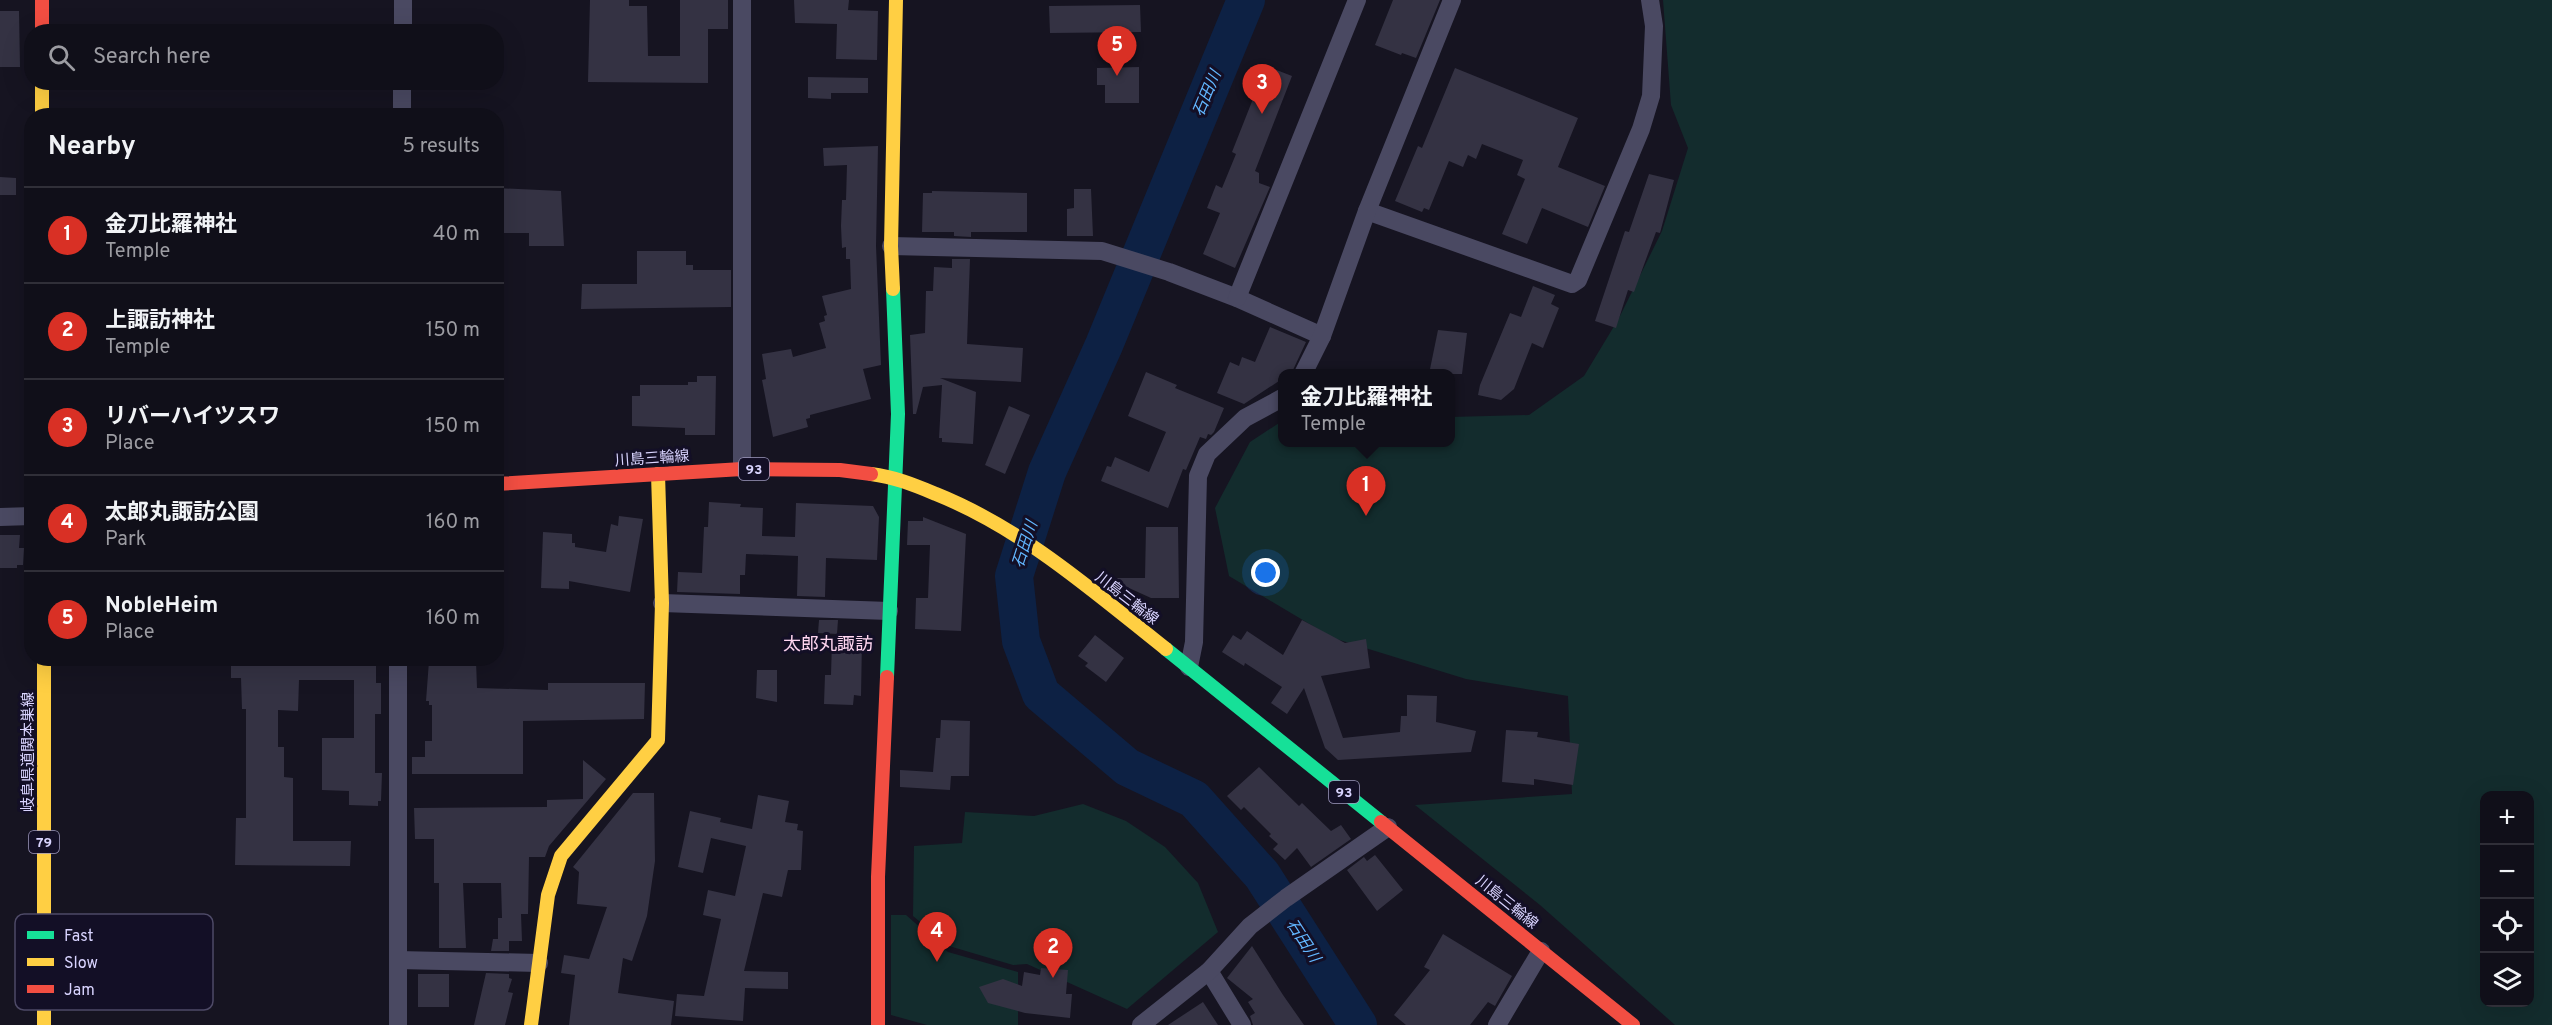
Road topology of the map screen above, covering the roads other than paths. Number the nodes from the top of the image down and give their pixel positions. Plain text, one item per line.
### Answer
1 (42, 0) edge
2 (403, 0) edge
3 (742, 0) edge
4 (896, 0) edge
5 (1357, 0) edge
6 (1452, 0) edge
7 (1650, 0) edge
8 (42, 24) edge
9 (403, 24) edge
10 (42, 90) edge
11 (402, 90) edge
12 (42, 108) edge
13 (402, 108) edge
14 (1367, 210) junction
15 (891, 246) junction
16 (1237, 298) junction
17 (1322, 336) junction
18 (1306, 369) edge
19 (1278, 400) edge
20 (742, 469) junction
21 (658, 474) junction
22 (895, 477) junction
23 (504, 484) edge
24 (24, 516) edge
25 (0, 517) edge
26 (662, 603) junction
27 (889, 611) junction
28 (44, 666) edge
29 (398, 666) edge
30 (1189, 667) junction
31 (1388, 827) junction
32 (44, 914) edge
33 (1542, 951) junction
34 (398, 960) junction
35 (539, 963) junction
36 (1209, 971) junction
37 (398, 1025) edge
38 (531, 1025) edge
39 (878, 1025) edge
40 (1141, 1025) edge
41 (1242, 1025) edge
42 (1497, 1025) edge
43 (1632, 1025) edge

1 - 8 main road
2 - 9 street
3 - 20 street
4 - 15 main road
5 - 16 street
6 - 14 street
7 - 14 street
10 - 12 main road
11 - 13 street
14 - 17 street
15 - 16 street
15 - 22 main road
16 - 17 street
17 - 18 street
19 - 30 street
20 - 21 main road, 川島三輪線 / 93
20 - 22 main road, 川島三輪線 / 93
21 - 23 main road, 川島三輪線 / 93
21 - 26 main road
22 - 27 main road
22 - 30 main road, 川島三輪線 / 93
24 - 25 street
26 - 27 street
26 - 35 main road
27 - 39 main road
28 - 32 main road, 岐阜県道関本巣線 / 79
29 - 34 street
30 - 31 main road, 川島三輪線 / 93
31 - 33 main road, 川島三輪線 / 93
31 - 36 street
33 - 42 street
33 - 43 main road, 川島三輪線 / 93
34 - 35 street
34 - 37 street
35 - 38 main road
36 - 40 street
36 - 41 street

